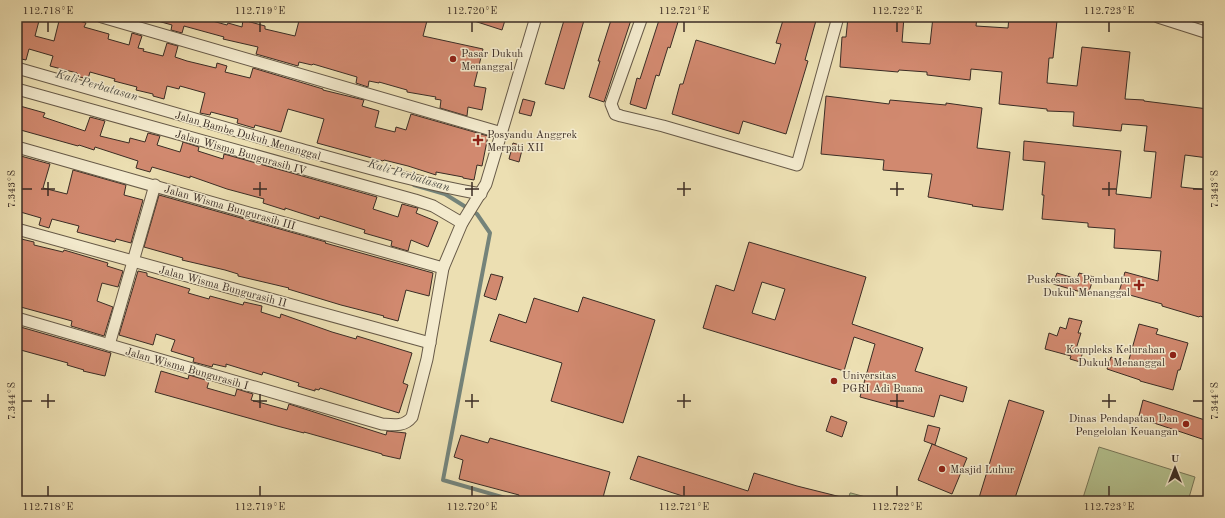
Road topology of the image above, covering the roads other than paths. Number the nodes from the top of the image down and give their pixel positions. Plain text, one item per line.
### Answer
1 (102, 17) edge
2 (536, 17) edge
3 (642, 17) edge
4 (838, 17) edge
5 (1158, 17) edge
6 (1208, 33) edge
7 (17, 68) edge
8 (17, 89) edge
9 (502, 133) junction
10 (17, 147) edge
11 (155, 185) junction
12 (480, 195) junction
13 (464, 220) junction
14 (17, 229) edge
15 (133, 262) junction
16 (442, 268) junction
17 (17, 318) edge
18 (430, 343) junction
19 (109, 345) junction

1 - 9 street
2 - 9 street
3 - 4 street
5 - 6 street
7 - 12 street, Jalan Bambe Dukuh Menanggal
8 - 13 street, Jalan Wisma Bungurasih IV
9 - 12 street
10 - 11 street, Jalan Wisma Bungurasih III
11 - 15 street
11 - 16 street, Jalan Wisma Bungurasih III
12 - 13 street
13 - 16 street
14 - 15 street, Jalan Wisma Bungurasih II
15 - 18 street, Jalan Wisma Bungurasih II
15 - 19 street
16 - 18 street
17 - 19 street, Jalan Wisma Bungurasih I
18 - 19 street, Jalan Wisma Bungurasih I

